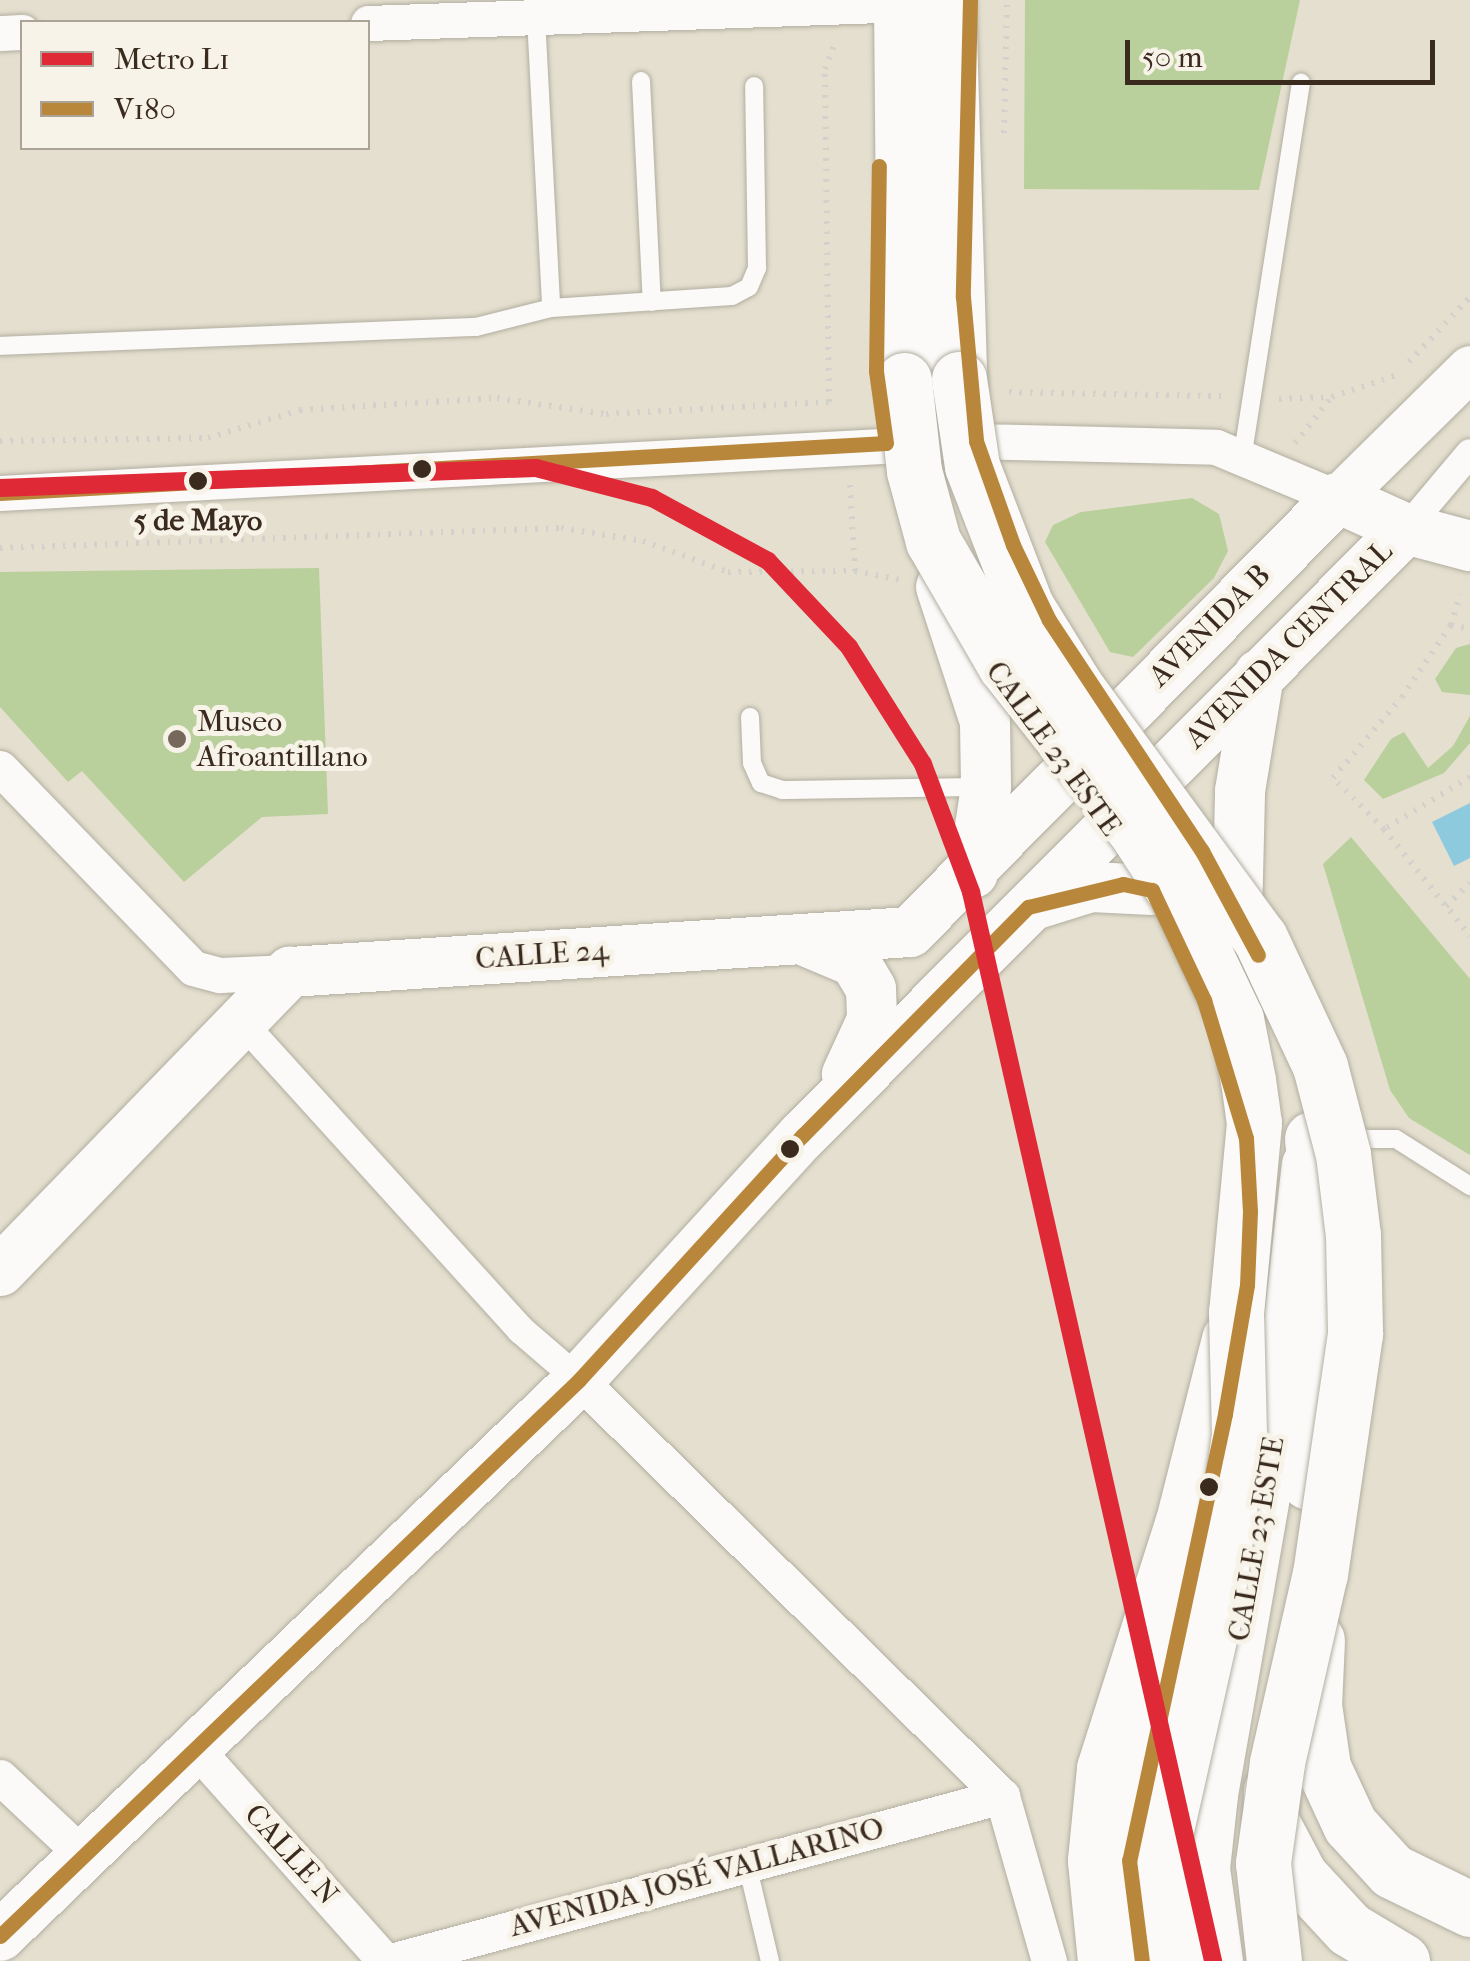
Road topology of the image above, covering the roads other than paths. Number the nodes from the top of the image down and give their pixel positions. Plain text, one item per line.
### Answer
1 (948, 0) edge
2 (970, 0) edge
3 (879, 3) edge
4 (536, 17) junction
5 (370, 23) edge
6 (641, 81) dead end
7 (1301, 83) dead end
8 (754, 86) dead end
9 (652, 302) junction
10 (551, 308) junction
11 (0, 346) edge
12 (1470, 368) edge
13 (976, 440) junction
14 (886, 443) junction
15 (1243, 453) junction
16 (1470, 453) edge
17 (0, 493) edge
18 (1338, 498) junction
19 (1406, 530) junction
20 (1470, 546) edge
21 (942, 587) junction
22 (1259, 674) junction
23 (750, 717) dead end
24 (1114, 724) junction
25 (0, 768) edge
26 (1067, 770) junction
27 (1154, 778) junction
28 (986, 787) junction
29 (1108, 826) junction
30 (972, 873) junction
31 (1152, 890) junction
32 (1028, 907) junction
33 (1237, 917) junction
34 (793, 938) junction
35 (290, 972) junction
36 (238, 1018) junction
37 (802, 1136) junction
38 (1312, 1138) junction
39 (1470, 1186) edge
40 (0, 1271) edge
41 (1236, 1312) junction
42 (580, 1380) junction
43 (1320, 1573) junction
44 (196, 1749) junction
45 (0, 1777) edge
46 (1002, 1796) junction
47 (82, 1856) junction
48 (748, 1864) junction
49 (1470, 1909) edge
50 (0, 1936) edge
51 (388, 1961) edge
52 (770, 1961) edge
53 (1049, 1961) edge
54 (1105, 1961) edge
55 (1142, 1961) edge
56 (1176, 1961) edge
57 (1218, 1961) edge
58 (1274, 1961) edge
59 (1402, 1961) edge

1 - 43 highway, bridge
2 - 13 main road, CALLE 23 ESTE
3 - 4 street
3 - 14 main road, CALLE 23 ESTE
3 - 41 highway, bridge
4 - 5 street
4 - 10 lane
6 - 9 lane
7 - 15 lane
8 - 9 lane
9 - 10 lane
10 - 11 lane
12 - 18 street, AVENIDA B
13 - 14 street
13 - 15 street
13 - 24 main road, CALLE 23 ESTE
14 - 17 street
14 - 21 main road, CALLE 23 ESTE
15 - 18 street
16 - 19 street, AVENIDA CENTRAL
18 - 19 main road
18 - 24 main road, AVENIDA B
19 - 20 main road
19 - 22 main road, AVENIDA CENTRAL
21 - 26 main road, CALLE 23 ESTE
21 - 28 main road
22 - 27 main road, AVENIDA CENTRAL
22 - 33 main road
23 - 28 lane
24 - 26 main road, AVENIDA B
24 - 27 main road, CALLE 23 ESTE
25 - 35 street, CALLE 24
26 - 29 main road, CALLE 23 ESTE
26 - 30 main road, AVENIDA B
27 - 29 main road, AVENIDA CENTRAL
27 - 33 main road, CALLE 23 ESTE
28 - 30 main road
29 - 31 main road, CALLE 23 ESTE
29 - 32 main road, AVENIDA CENTRAL
30 - 34 main road, AVENIDA B
31 - 32 main road
31 - 55 main road, CALLE 23 ESTE
32 - 37 main road, AVENIDA CENTRAL
33 - 38 main road, CALLE 23 ESTE
34 - 35 main road, CALLE 24
34 - 37 main road
35 - 36 main road
36 - 40 main road
36 - 42 street
37 - 42 main road, AVENIDA CENTRAL
38 - 39 lane
38 - 57 main road, CALLE 23 ESTE
38 - 59 highway
41 - 54 highway, bridge
41 - 56 highway, bridge
42 - 44 main road, AVENIDA CENTRAL
42 - 46 street
43 - 49 highway, bridge
43 - 58 highway, bridge
44 - 47 main road, AVENIDA CENTRAL
44 - 51 street, CALLE N
45 - 47 street
46 - 48 street, AVENIDA JOSÉ VALLARINO
46 - 53 street
47 - 50 main road, AVENIDA CENTRAL
48 - 51 street, AVENIDA JOSÉ VALLARINO
48 - 52 lane

